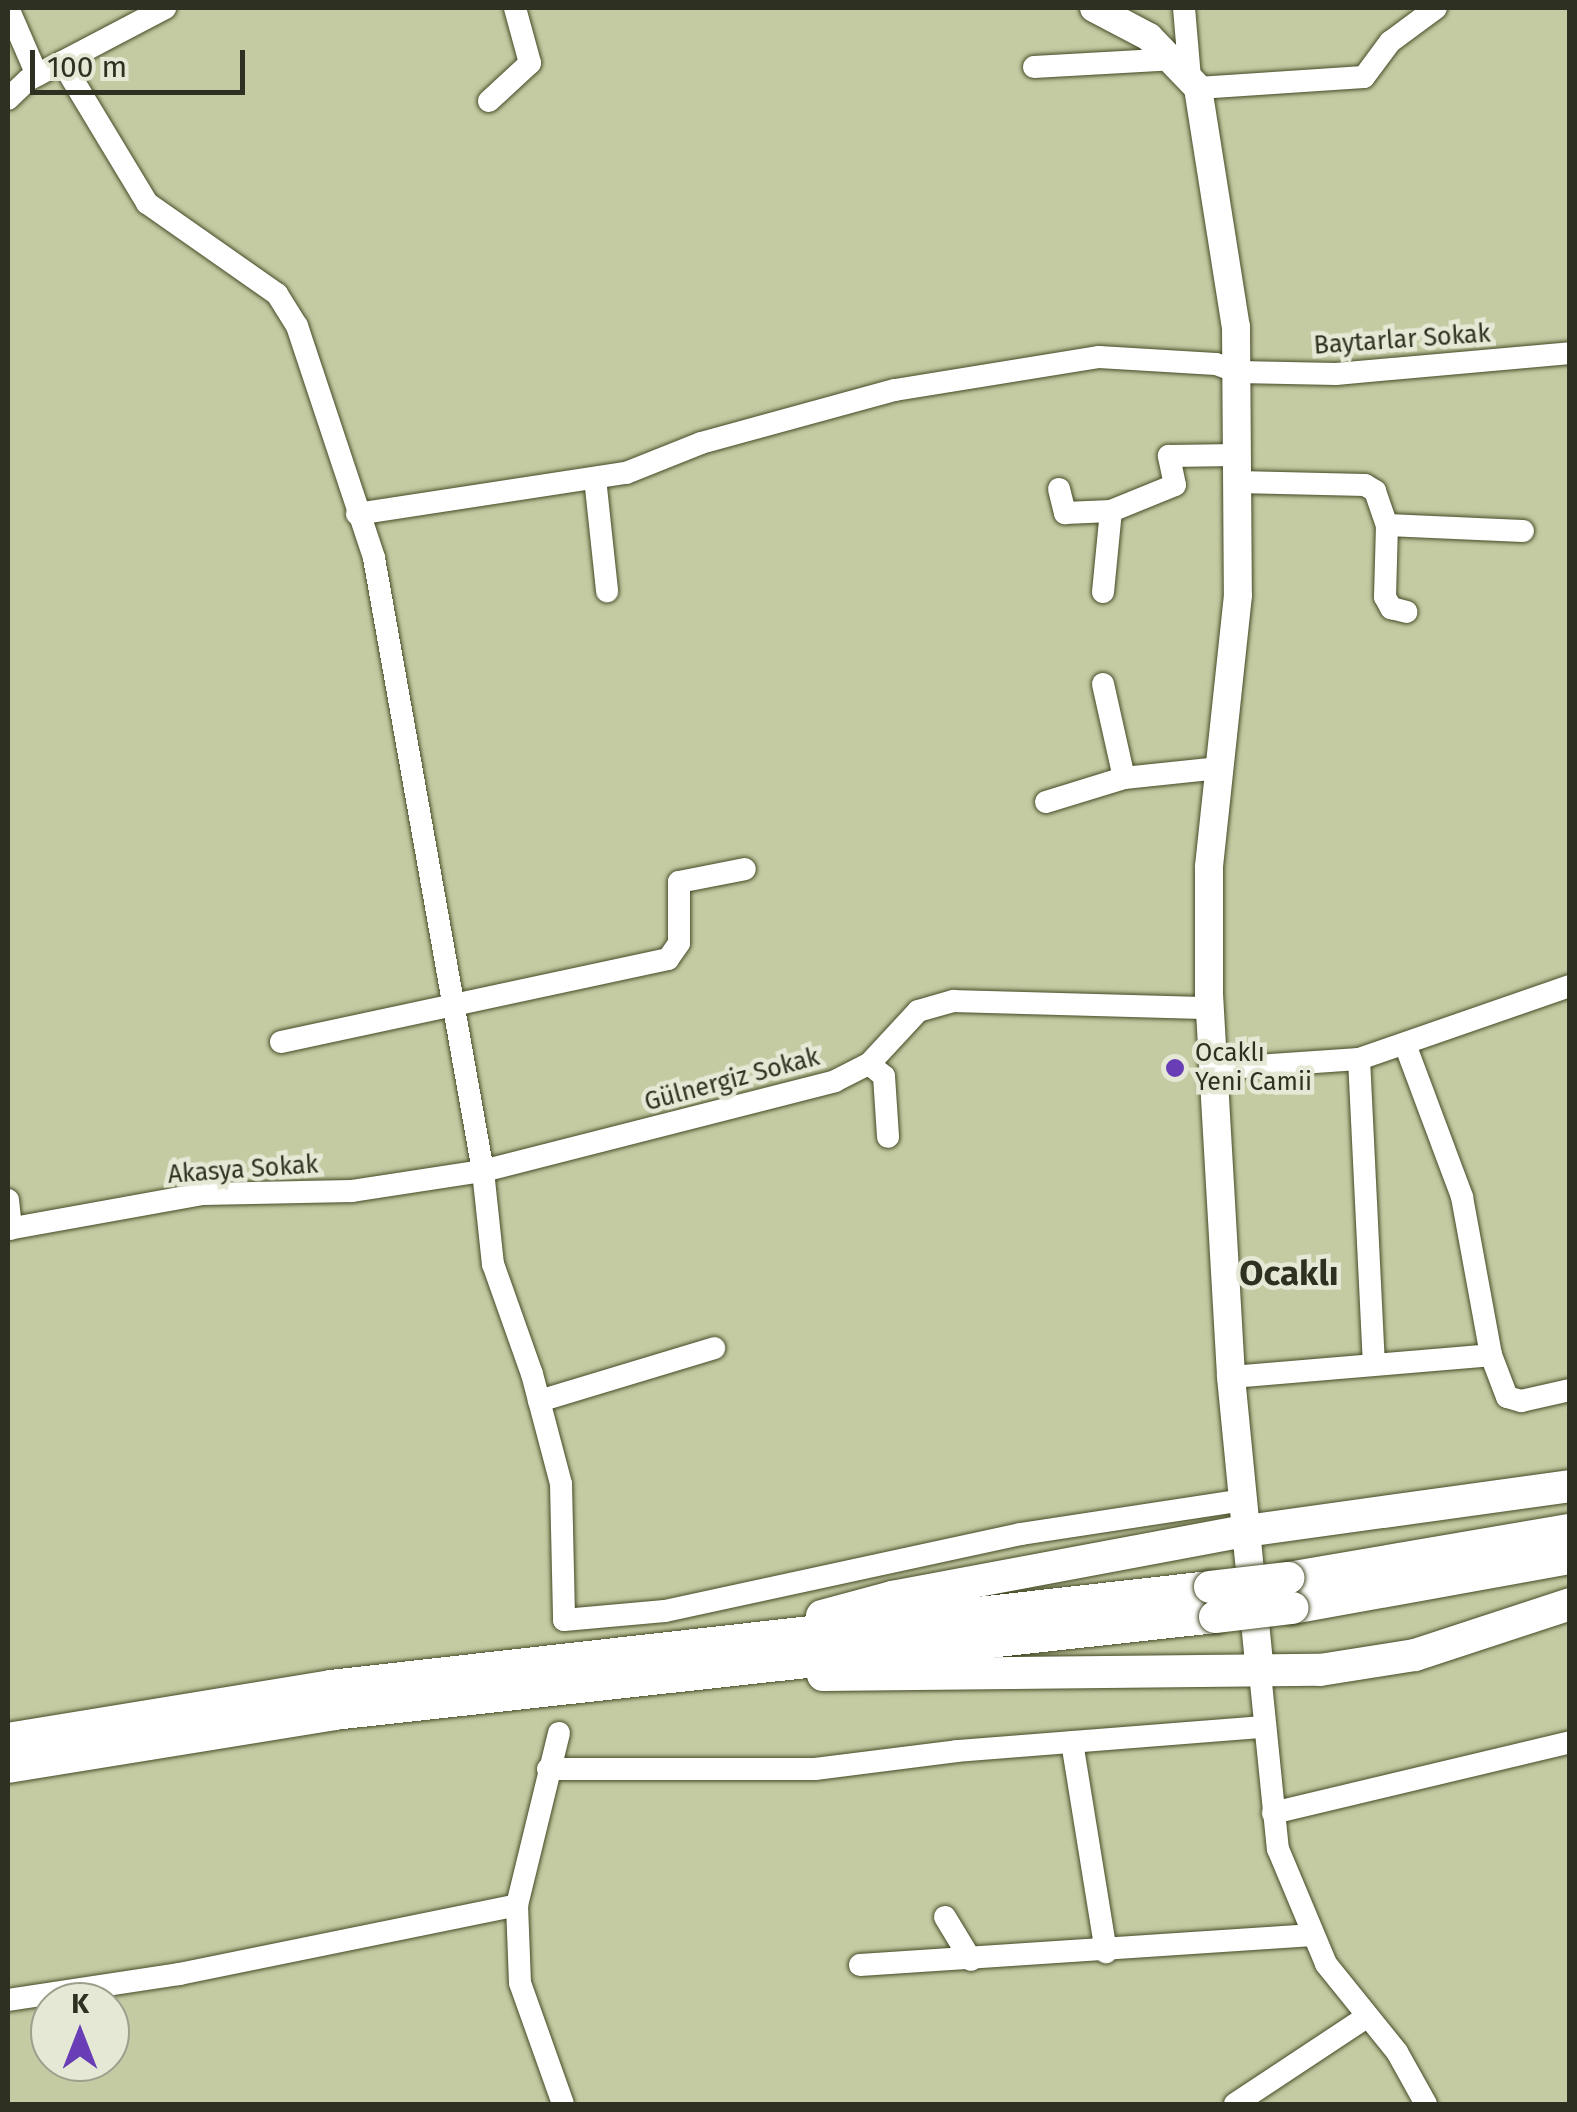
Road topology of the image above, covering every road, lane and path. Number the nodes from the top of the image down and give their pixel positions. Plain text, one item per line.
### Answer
1 (8, 8) edge
2 (164, 8) edge
3 (515, 8) edge
4 (1094, 8) edge
5 (1184, 8) edge
6 (1436, 8) edge
7 (62, 62) junction
8 (1034, 67) dead end
9 (37, 75) junction
10 (1188, 75) junction
11 (8, 99) edge
12 (489, 101) dead end
13 (1570, 353) edge
14 (1238, 372) junction
15 (1238, 468) junction
16 (595, 478) junction
17 (1059, 488) dead end
18 (1111, 511) junction
19 (357, 514) junction
20 (1387, 524) junction
21 (1523, 531) dead end
22 (607, 591) dead end
23 (1103, 592) dead end
24 (1407, 612) dead end
25 (1103, 684) dead end
26 (1220, 768) junction
27 (1124, 778) junction
28 (1046, 802) dead end
29 (745, 869) dead end
30 (1570, 986) edge
31 (452, 1006) junction
32 (1210, 1008) junction
33 (281, 1042) dead end
34 (1406, 1047) junction
35 (1359, 1059) junction
36 (869, 1064) junction
37 (1213, 1069) junction
38 (888, 1137) dead end
39 (484, 1171) junction
40 (8, 1200) edge
41 (9, 1229) edge
42 (714, 1348) dead end
43 (1491, 1355) junction
44 (1374, 1361) junction
45 (1231, 1377) junction
46 (1570, 1390) edge
47 (539, 1400) junction
48 (1570, 1486) edge
49 (1245, 1516) junction
50 (1570, 1530) edge
51 (1570, 1558) edge
52 (1290, 1593) junction
53 (1570, 1604) edge
54 (677, 1662) junction
55 (1260, 1672) junction
56 (1264, 1727) junction
57 (559, 1734) dead end
58 (8, 1740) edge
59 (1072, 1742) junction
60 (1570, 1742) edge
61 (8, 1767) edge
62 (548, 1769) junction
63 (1273, 1813) junction
64 (517, 1904) junction
65 (945, 1917) dead end
66 (1313, 1935) junction
67 (1106, 1952) junction
68 (971, 1960) junction
69 (860, 1966) dead end
70 (8, 2000) edge
71 (1368, 2016) junction
72 (563, 2104) edge
73 (1234, 2104) edge
74 (1426, 2104) edge

1 - 9 street
2 - 7 street
3 - 12 street
4 - 10 main road
5 - 10 street
6 - 10 street
7 - 9 street
7 - 19 street
8 - 10 street
9 - 11 street
10 - 14 main road
13 - 14 street, Baytarlar Sokak
14 - 15 main road
14 - 16 street, Baytarlar Sokak
15 - 18 street
15 - 20 street
15 - 26 main road
16 - 19 street, Baytarlar Sokak
16 - 22 street
17 - 18 street
18 - 23 street
19 - 31 street
20 - 21 street
20 - 24 street
25 - 27 street
26 - 27 street
26 - 32 main road
27 - 28 street
29 - 31 street
30 - 34 street
31 - 33 street
31 - 39 street
32 - 36 street, Gülnergiz Sokak
32 - 37 main road
34 - 35 street
34 - 43 street
35 - 37 street
35 - 44 street
36 - 38 street
36 - 39 street, Gülnergiz Sokak
37 - 45 main road
39 - 41 street, Akasya Sokak
39 - 47 street
40 - 41 street
42 - 47 street
43 - 44 street
43 - 46 street
44 - 45 street
45 - 49 main road
47 - 49 street
48 - 49 highway
49 - 54 highway
49 - 55 main road
50 - 52 highway
51 - 52 highway
52 - 54 highway, bridge
53 - 55 highway
54 - 55 highway
54 - 58 highway
54 - 61 highway
55 - 56 street
56 - 59 street
56 - 63 street
57 - 62 street
59 - 62 street
59 - 67 street
60 - 63 street
62 - 64 street
63 - 66 street
64 - 70 street
64 - 72 street
65 - 68 street
66 - 67 street
66 - 71 street
67 - 68 street
68 - 69 street
71 - 73 street
71 - 74 street

